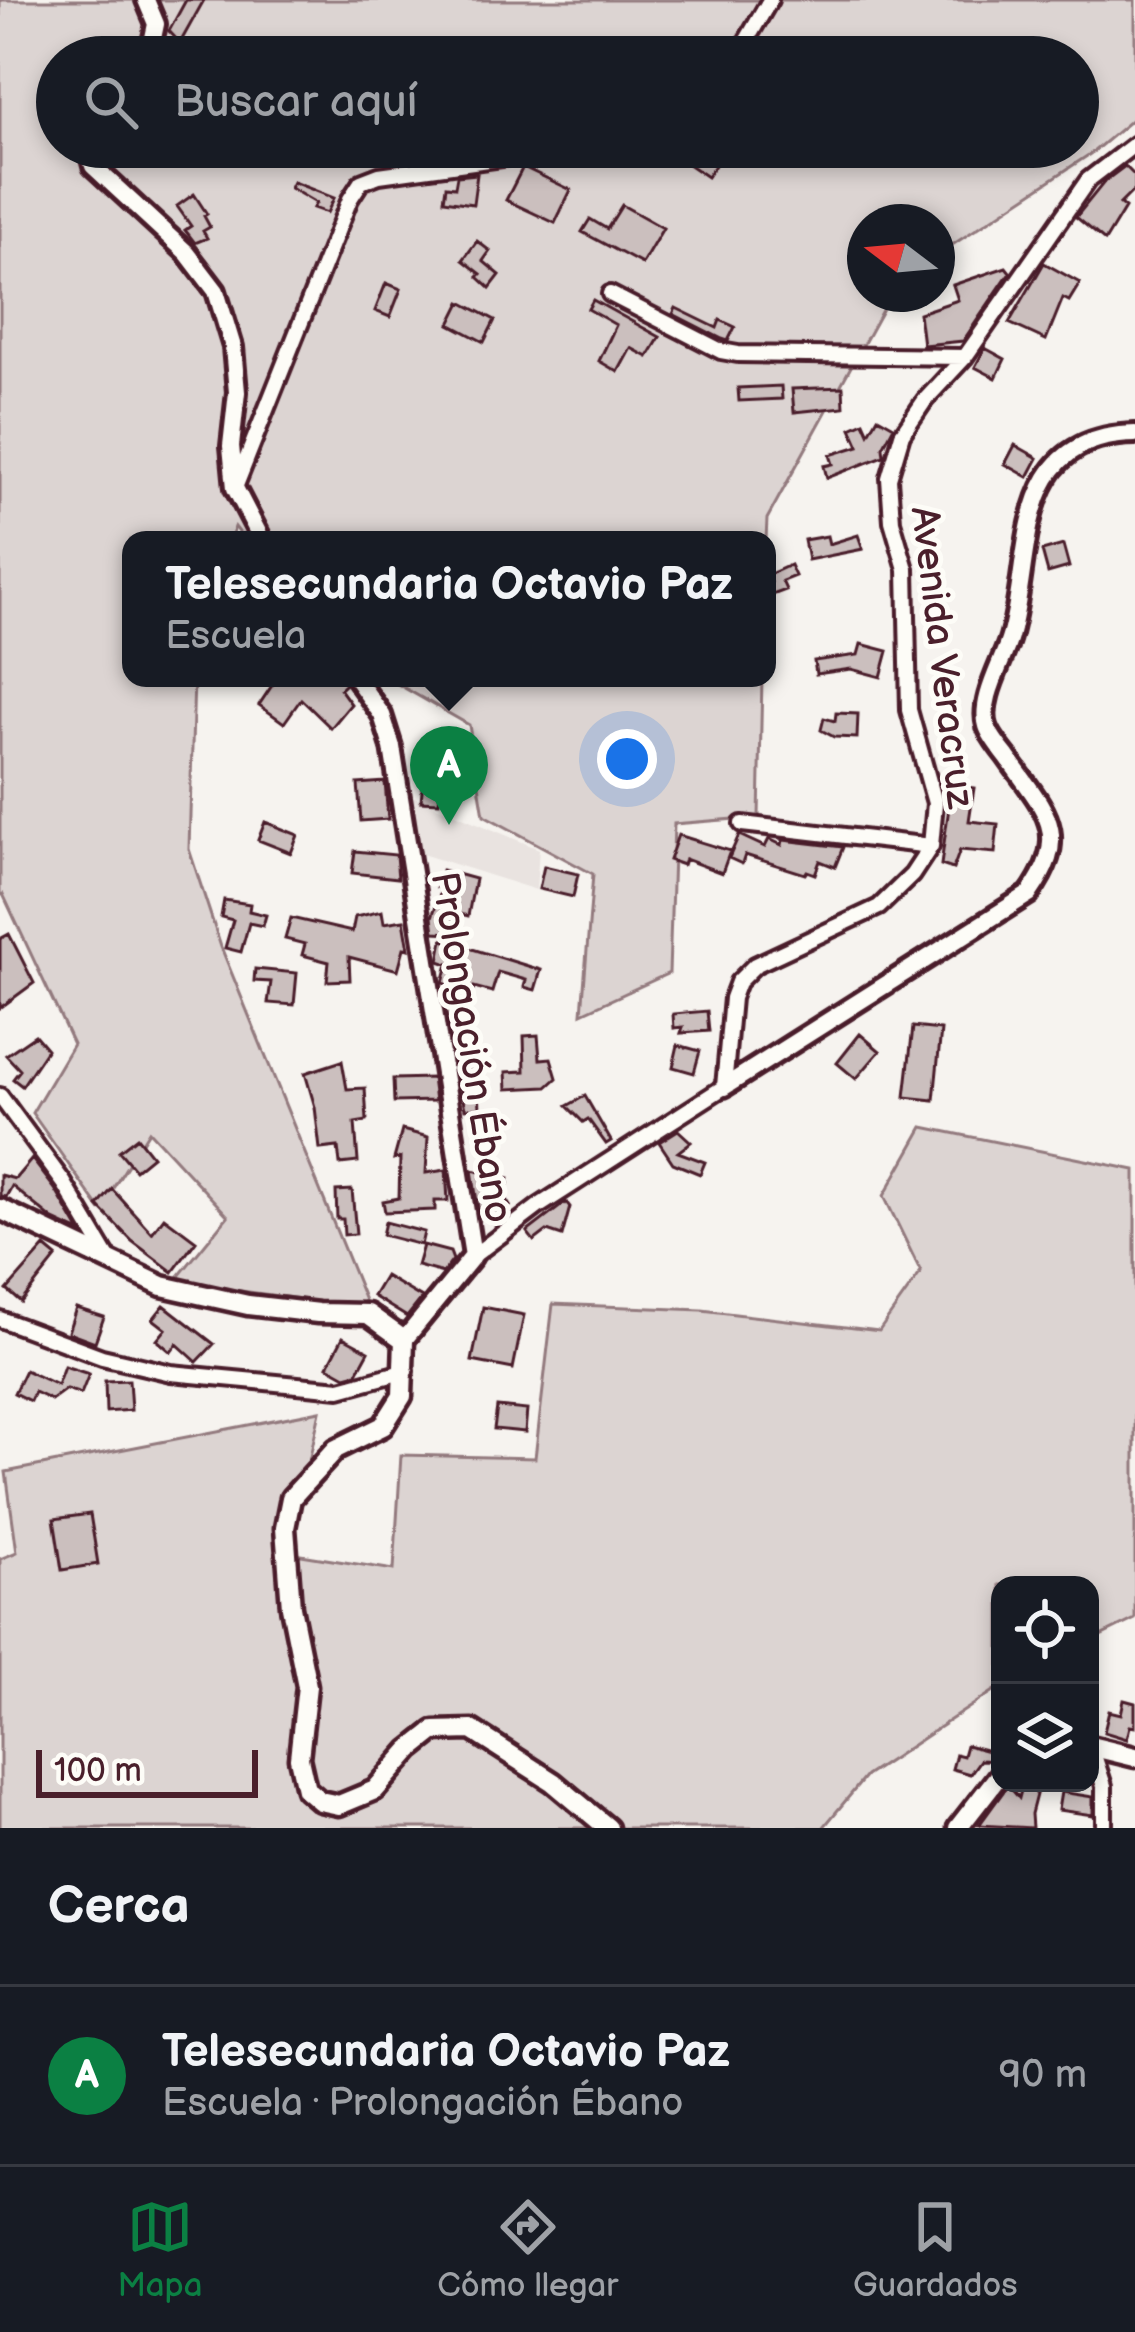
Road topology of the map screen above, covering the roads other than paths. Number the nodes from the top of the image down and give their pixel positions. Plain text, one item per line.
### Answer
1 (146, 0) edge
2 (770, 0) edge
3 (153, 36) edge
4 (749, 36) edge
5 (1135, 144) edge
6 (95, 168) edge
7 (430, 168) edge
8 (610, 294) dead end
9 (965, 357) junction
10 (1135, 434) edge
11 (235, 488) junction
12 (257, 531) edge
13 (362, 687) edge
14 (742, 824) dead end
15 (931, 846) junction
16 (724, 1087) junction
17 (0, 1096) edge
18 (0, 1209) edge
19 (473, 1256) junction
20 (112, 1265) junction
21 (0, 1319) edge
22 (404, 1340) junction
23 (406, 1371) junction
24 (1099, 1748) edge
25 (1135, 1757) edge
26 (1099, 1772) edge
27 (991, 1786) edge
28 (608, 1828) edge
29 (958, 1828) edge
30 (1104, 1828) edge

1 - 3 street
2 - 4 street
5 - 9 street, Avenida Veracruz
6 - 11 street
7 - 11 street
8 - 9 street
9 - 15 street, Avenida Veracruz
10 - 16 street
11 - 12 street
13 - 19 street, Prolongación Ébano
14 - 15 street
15 - 16 street, Avenida Veracruz
16 - 19 street
17 - 20 street
18 - 20 main road
19 - 22 street, Prolongación Ébano
20 - 22 main road
21 - 23 street
22 - 23 main road
23 - 28 main road
24 - 25 main road
26 - 30 street
27 - 29 main road

